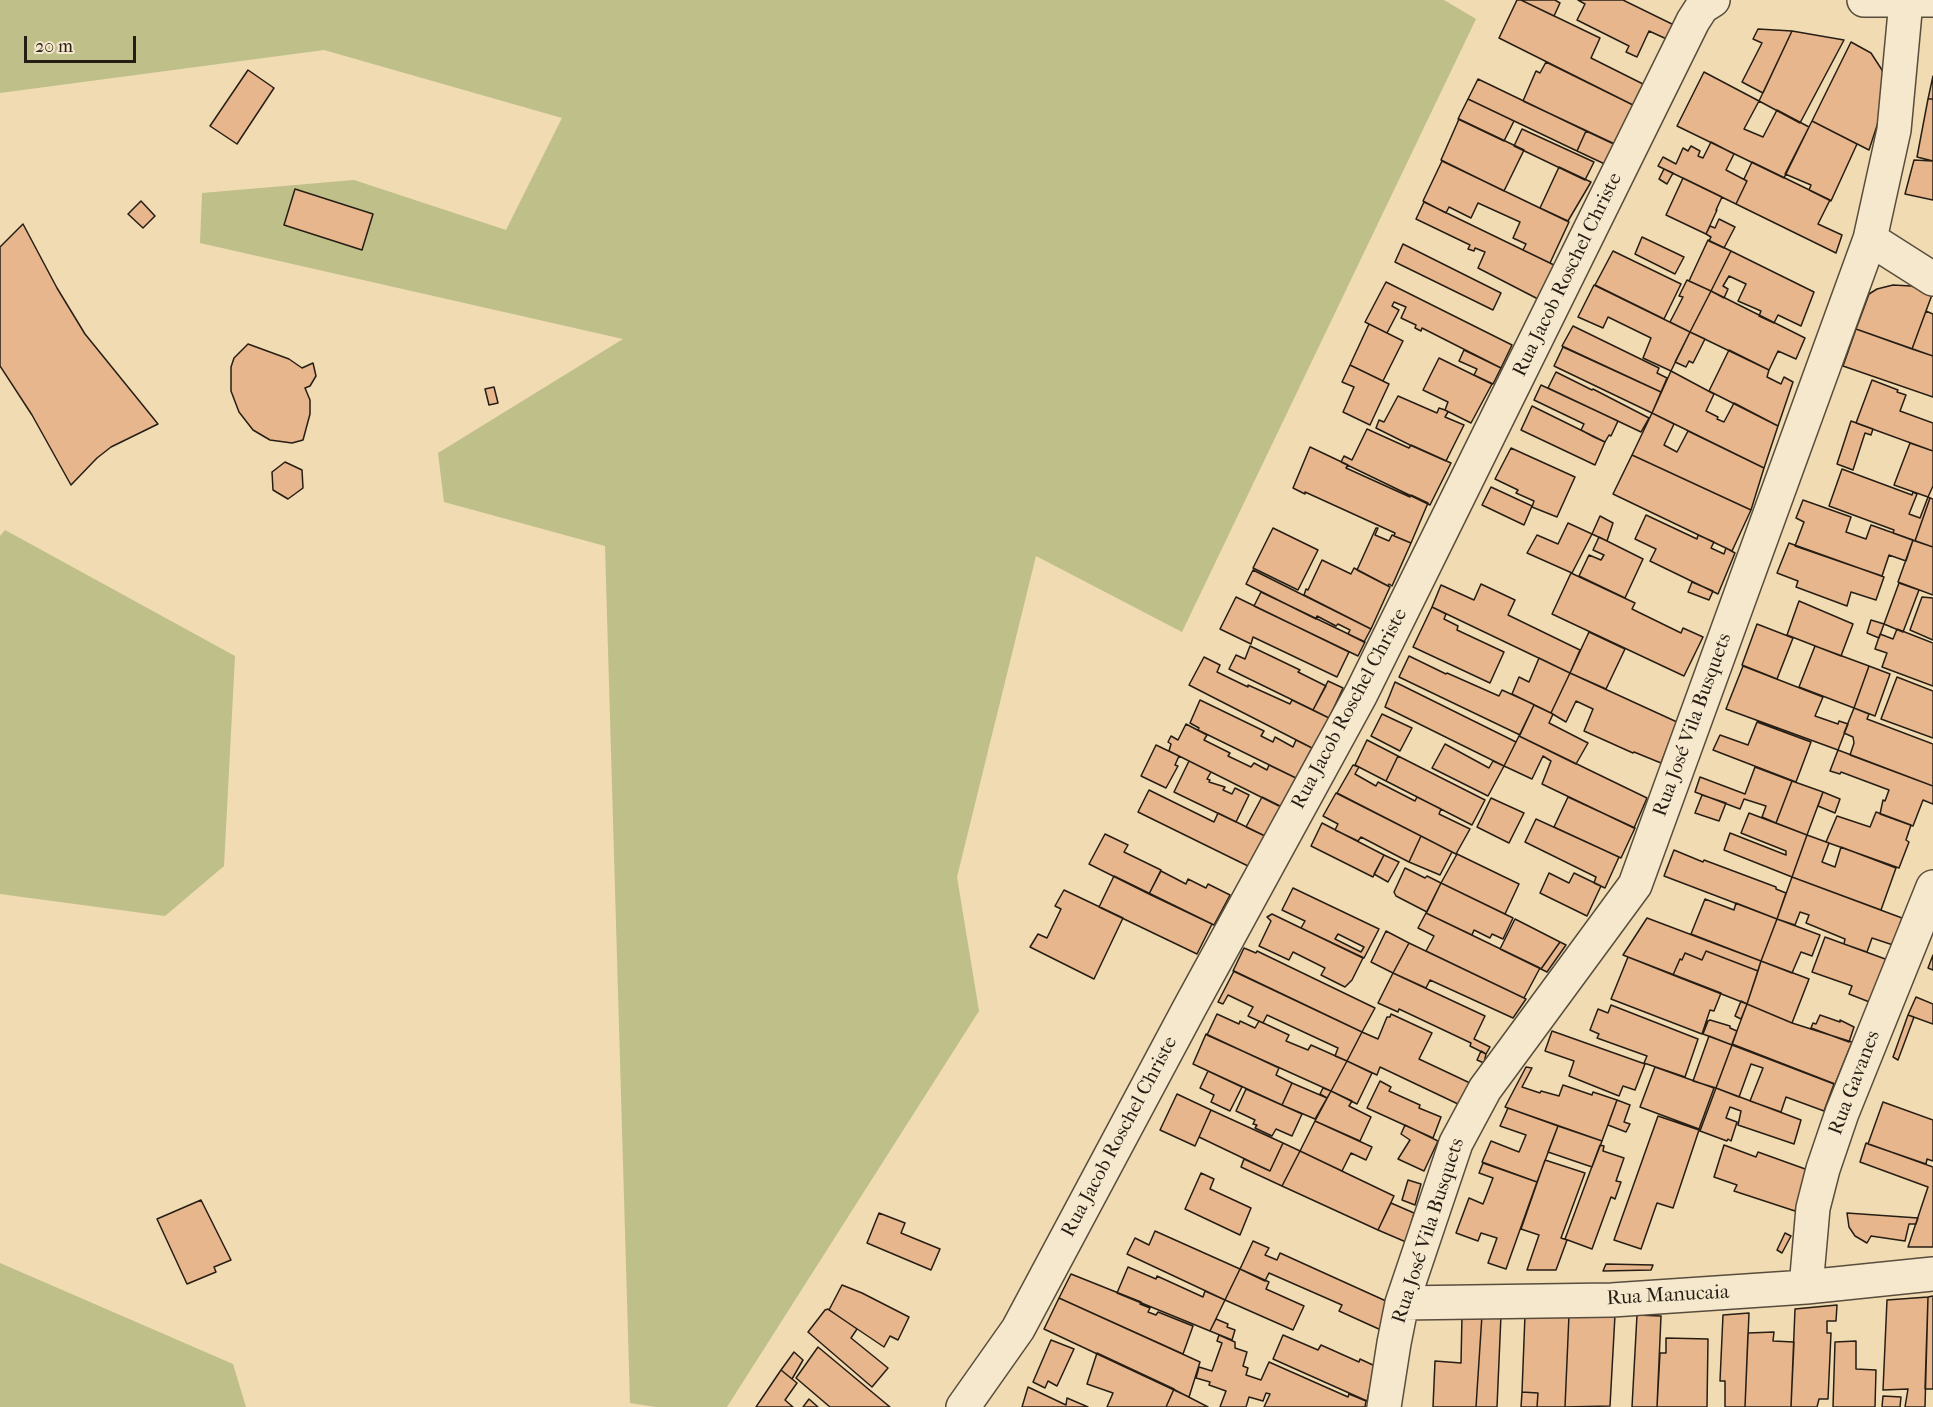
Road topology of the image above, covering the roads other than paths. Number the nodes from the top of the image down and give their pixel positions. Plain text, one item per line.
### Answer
1 (1713, 0) edge
2 (1863, 0) edge
3 (1920, 1) edge
4 (1870, 239) junction
5 (1933, 279) edge
6 (1933, 887) edge
7 (1933, 1274) edge
8 (1806, 1287) junction
9 (1402, 1303) junction
10 (963, 1407) edge
11 (1384, 1407) edge

1 - 10 street, Rua Jacob Roschel Christe
2 - 3 street
3 - 4 street, Rua José Vila Busquets
4 - 5 street
4 - 9 street, Rua José Vila Busquets
6 - 8 street, Rua Gavanes
7 - 8 street, Rua Manucaia
8 - 9 street, Rua Manucaia
9 - 11 street, Rua José Vila Busquets

